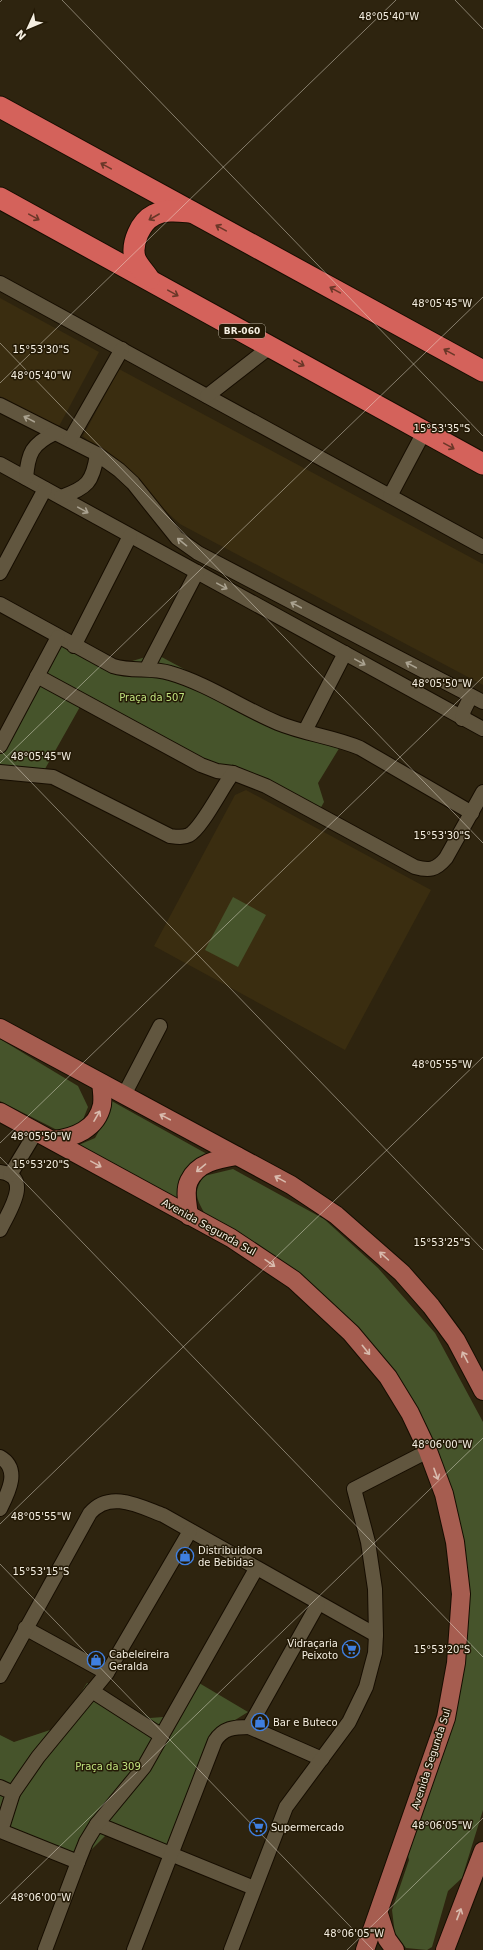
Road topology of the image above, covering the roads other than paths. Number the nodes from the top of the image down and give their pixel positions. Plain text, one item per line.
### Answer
1 (0, 108) edge
2 (0, 198) edge
3 (192, 212) junction
4 (151, 282) junction
5 (0, 283) edge
6 (270, 347) junction
7 (122, 349) junction
8 (483, 371) edge
9 (207, 396) junction
10 (0, 405) edge
11 (424, 432) junction
12 (55, 433) junction
13 (70, 440) junction
14 (97, 454) junction
15 (0, 464) edge
16 (483, 464) edge
17 (26, 478) junction
18 (45, 489) junction
19 (390, 496) junction
20 (61, 497) junction
21 (130, 536) junction
22 (483, 547) edge
23 (197, 572) junction
24 (0, 573) edge
25 (0, 604) edge
26 (58, 637) junction
27 (74, 646) junction
28 (344, 654) junction
29 (147, 668) junction
30 (37, 676) junction
31 (477, 699) edge
32 (462, 719) junction
33 (483, 729) edge
34 (305, 731) junction
35 (0, 746) edge
36 (0, 772) edge
37 (233, 773) junction
38 (483, 792) edge
39 (472, 813) junction
40 (160, 1026) dead end
41 (0, 1028) edge
42 (102, 1083) junction
43 (124, 1095) junction
44 (0, 1112) edge
45 (36, 1132) junction
46 (53, 1140) junction
47 (237, 1156) junction
48 (5, 1173) edge
49 (189, 1216) junction
50 (0, 1230) edge
51 (483, 1391) edge
52 (428, 1452) junction
53 (0, 1457) edge
54 (0, 1509) edge
55 (190, 1531) junction
56 (256, 1569) junction
57 (318, 1604) junction
58 (25, 1628) junction
59 (376, 1635) junction
60 (107, 1672) junction
61 (0, 1676) edge
62 (92, 1691) junction
63 (249, 1727) junction
64 (162, 1736) junction
65 (322, 1759) junction
66 (6, 1790) edge
67 (97, 1824) junction
68 (1, 1833) edge
69 (483, 1851) edge
70 (171, 1855) junction
71 (78, 1862) junction
72 (254, 1888) junction
73 (379, 1914) junction
74 (45, 1950) edge
75 (134, 1950) edge
76 (231, 1950) edge
77 (365, 1950) edge
78 (395, 1950) edge
79 (445, 1950) edge

3 -> 1 highway
2 -> 4 highway, BR-060
3 -> 4 highway
8 -> 3 highway
4 -> 6 highway, BR-060
5 - 7 street
6 - 9 street
6 -> 11 highway, BR-060
7 - 9 street
7 - 13 street
9 - 19 street
12 -> 10 street
11 -> 16 highway, BR-060
11 - 19 street
12 - 13 street
12 - 17 street
13 - 14 street
14 - 20 street
31 -> 14 street
15 - 17 street
17 - 18 street
18 - 20 street
18 - 24 street
19 - 22 street
20 -> 21 street
21 - 23 street
21 - 27 street
23 -> 28 street
23 - 29 street
25 - 26 street
26 - 27 street
26 - 30 street
27 - 29 street
28 -> 32 street
28 - 34 street
29 - 34 street
30 - 35 street
30 - 37 street
31 - 32 street
32 - 33 street
34 - 39 street
36 - 37 street
37 - 39 street
38 - 39 street
40 - 43 street
41 - 42 main road
42 - 43 main road
46 -> 42 main road
47 -> 43 main road
44 - 45 main road, Avenida Segunda Sul
45 - 46 main road, Avenida Segunda Sul
45 - 48 street
46 -> 49 main road, Avenida Segunda Sul
47 -> 49 main road
51 -> 47 main road
48 - 50 street
49 -> 52 main road, Avenida Segunda Sul
52 - 59 street
52 -> 73 main road, Avenida Segunda Sul
53 - 54 street
55 - 56 street
55 - 58 street
55 - 60 street
56 - 57 street
56 - 64 street
57 - 59 street
57 - 63 street
58 - 60 street
58 - 61 street
59 - 65 street
60 - 62 street
62 - 64 street
62 - 66 street
63 - 65 street
63 - 70 street
64 - 67 street
65 - 72 street
66 - 68 street
67 - 70 street
67 - 71 street
68 - 71 street
79 -> 69 main road
70 - 72 street
70 - 75 street
71 - 74 street
72 - 76 street
73 - 77 main road, Avenida Segunda Sul
73 - 78 main road

